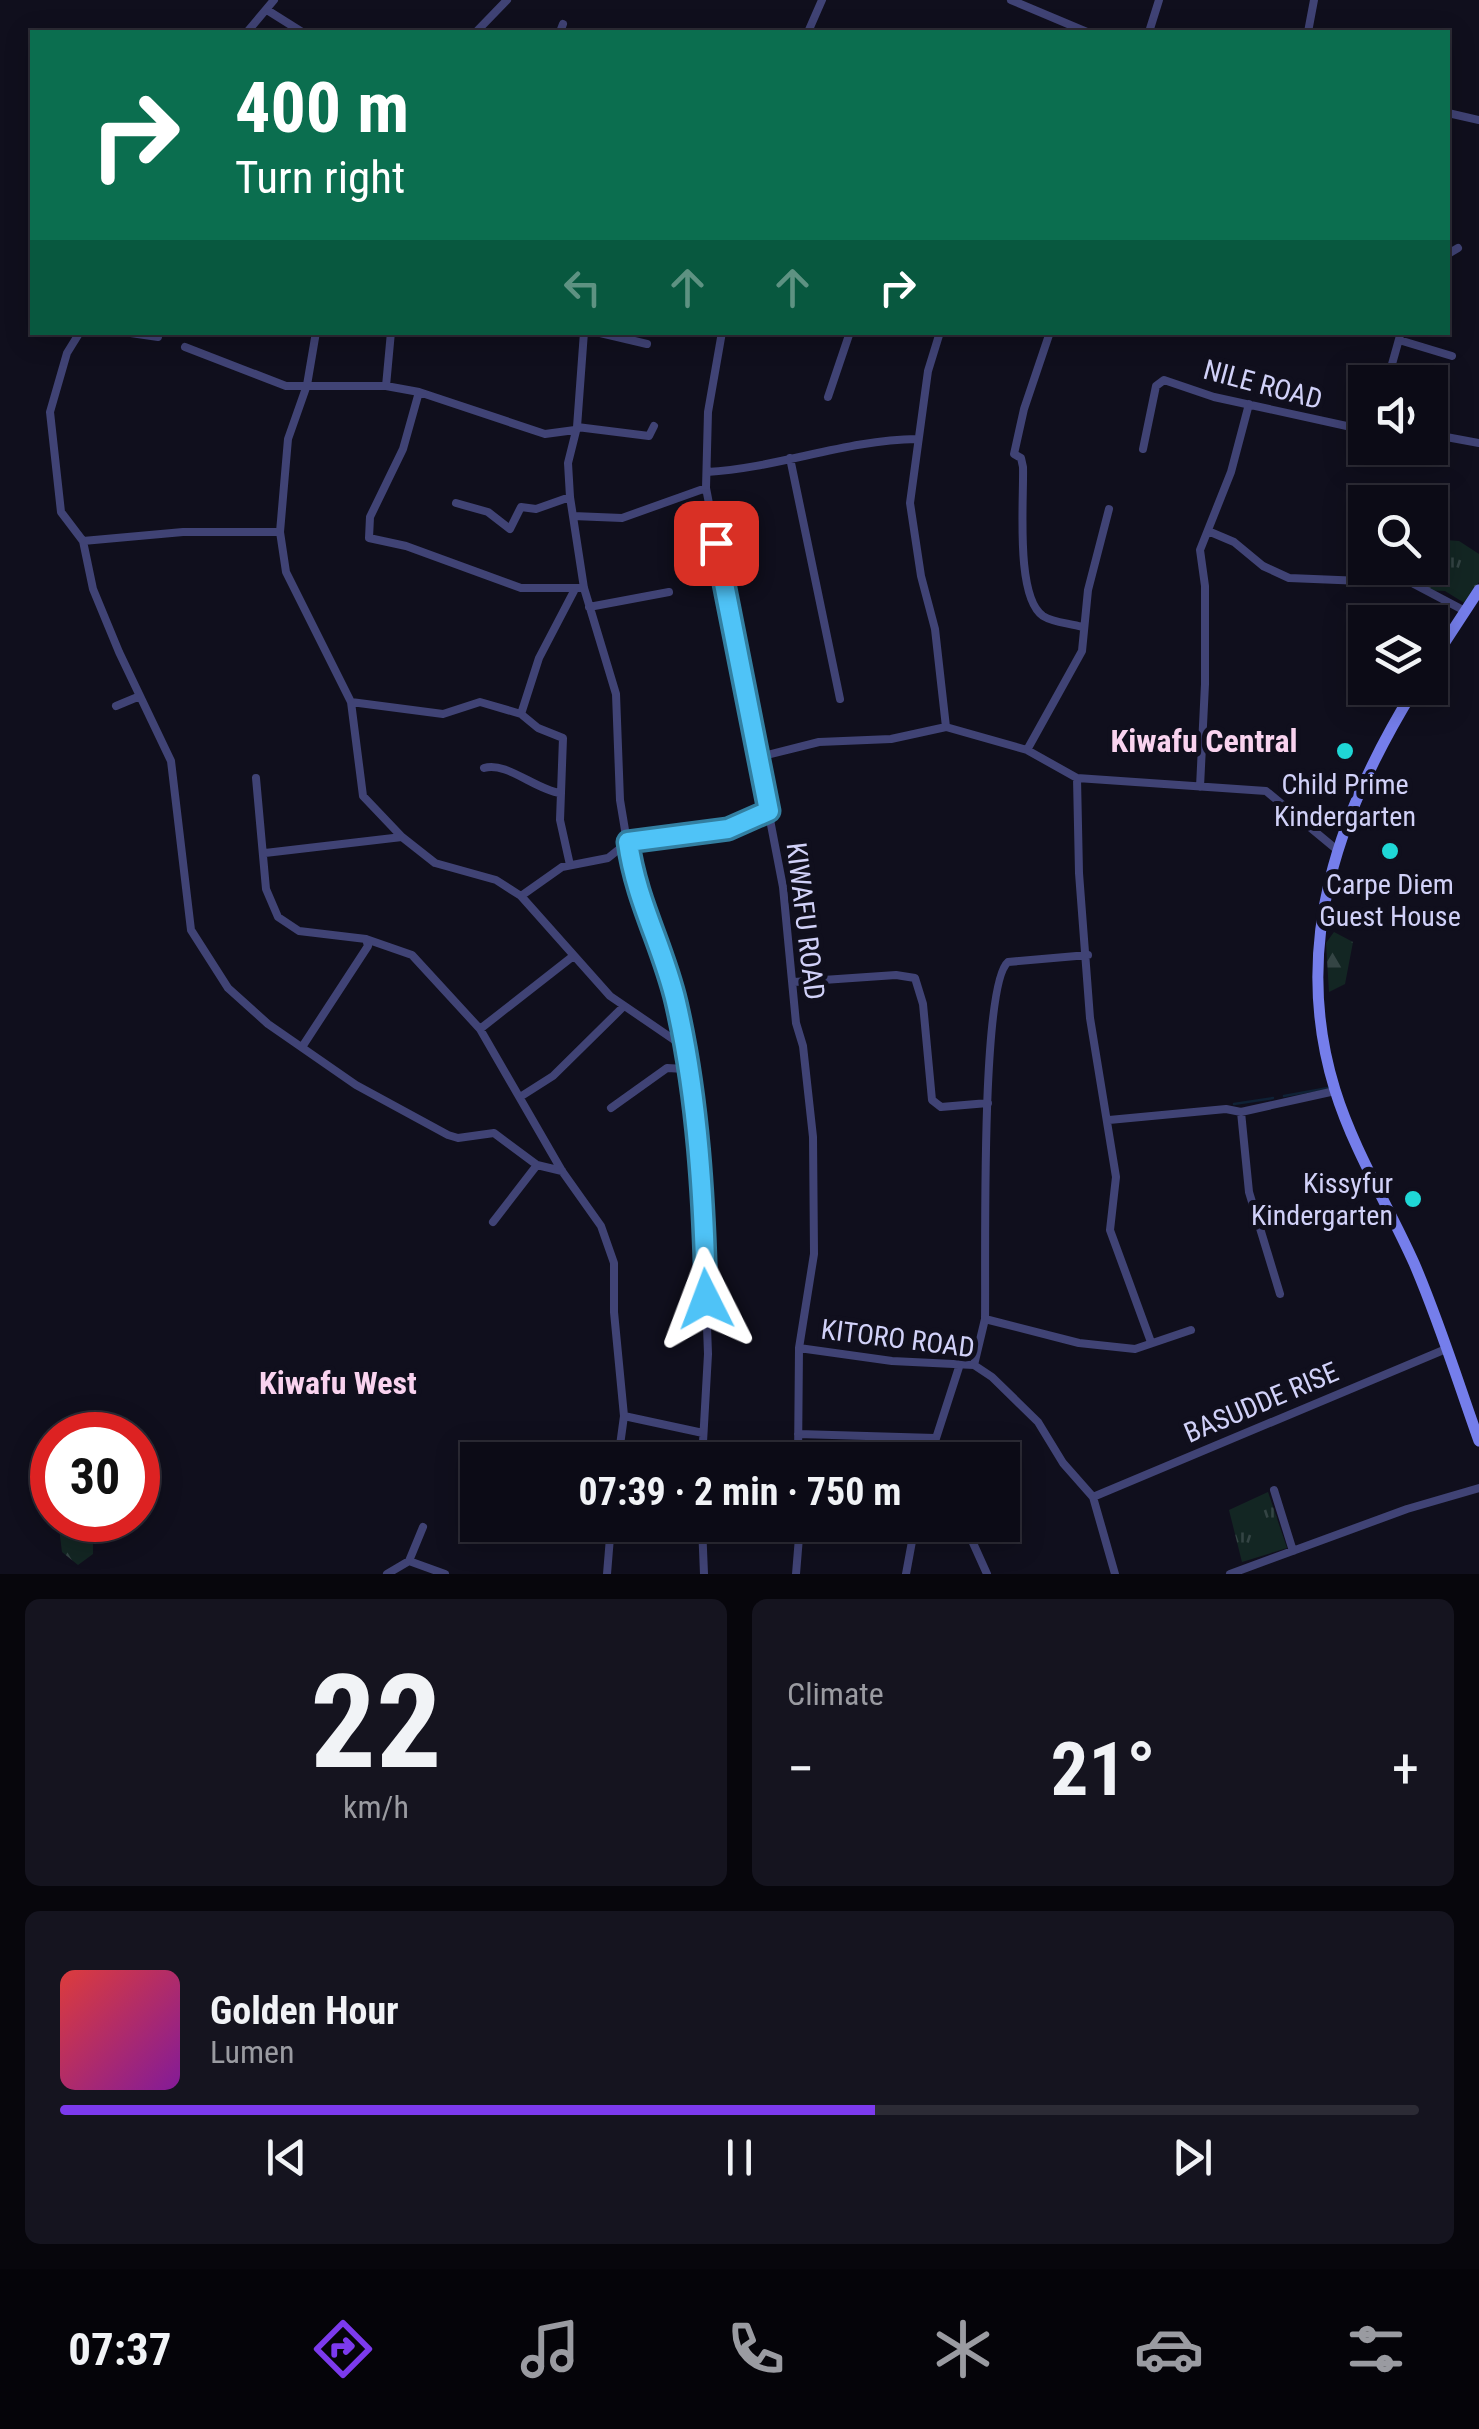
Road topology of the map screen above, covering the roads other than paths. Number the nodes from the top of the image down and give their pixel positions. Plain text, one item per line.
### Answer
1 (274, 0) edge
2 (507, 0) edge
3 (822, 0) edge
4 (1010, 0) edge
5 (1159, 0) edge
6 (1314, 0) edge
7 (267, 10) junction
8 (249, 30) edge
9 (299, 30) edge
10 (478, 30) edge
11 (809, 30) edge
12 (1082, 30) edge
13 (1150, 30) edge
14 (1308, 30) edge
15 (1450, 114) edge
16 (1479, 120) edge
17 (1458, 248) dead end
18 (1450, 253) edge
19 (78, 335) edge
20 (144, 335) edge
21 (315, 335) edge
22 (390, 335) edge
23 (584, 335) edge
24 (609, 335) edge
25 (721, 335) edge
26 (849, 335) edge
27 (939, 335) edge
28 (1049, 335) edge
29 (1400, 336) edge
30 (158, 337) dead end
31 (648, 344) dead end
32 (185, 347) dead end
33 (1452, 356) dead end
34 (1392, 365) edge
35 (307, 385) junction
36 (386, 386) junction
37 (419, 392) junction
38 (828, 397) dead end
39 (1249, 404) junction
40 (654, 426) dead end
41 (1348, 426) edge
42 (576, 429) junction
43 (1448, 437) edge
44 (917, 438) junction
45 (1479, 443) edge
46 (1143, 448) dead end
47 (790, 458) junction
48 (707, 472) junction
49 (706, 488) junction
50 (570, 498) junction
51 (456, 503) dead end
52 (1109, 509) dead end
53 (574, 516) junction
54 (1208, 531) junction
55 (280, 532) junction
56 (82, 541) junction
57 (584, 588) junction
58 (1479, 590) edge
59 (574, 591) junction
60 (669, 592) dead end
61 (590, 607) junction
62 (1466, 610) junction
63 (1082, 627) junction
64 (1448, 638) edge
65 (140, 696) junction
66 (840, 699) dead end
67 (351, 702) junction
68 (1406, 705) edge
69 (116, 706) dead end
70 (522, 714) junction
71 (946, 726) junction
72 (1027, 750) junction
73 (759, 758) junction
74 (484, 768) dead end
75 (256, 778) dead end
76 (1078, 778) junction
77 (1200, 787) junction
78 (560, 793) junction
79 (769, 811) junction
80 (402, 837) junction
81 (628, 842) junction
82 (1336, 849) junction
83 (264, 853) junction
84 (570, 865) junction
85 (521, 896) junction
86 (366, 939) junction
87 (1088, 955) junction
88 (572, 957) junction
89 (794, 982) junction
90 (624, 1006) junction
91 (480, 1029) junction
92 (304, 1044) junction
93 (686, 1048) junction
94 (686, 1069) junction
95 (1335, 1091) junction
96 (520, 1097) junction
97 (988, 1103) junction
98 (611, 1108) dead end
99 (1241, 1112) junction
100 (1109, 1120) junction
101 (537, 1165) junction
102 (562, 1171) junction
103 (493, 1222) dead end
104 (1280, 1294) dead end
105 (984, 1319) junction
106 (1192, 1330) dead end
107 (1151, 1342) junction
108 (799, 1348) junction
109 (1446, 1349) junction
110 (960, 1364) junction
111 (974, 1365) junction
112 (624, 1416) junction
113 (703, 1434) junction
114 (798, 1434) junction
115 (934, 1438) junction
116 (1479, 1441) edge
117 (620, 1442) edge
118 (703, 1442) edge
119 (798, 1442) edge
120 (933, 1442) edge
121 (1479, 1488) edge
122 (1274, 1490) dead end
123 (1093, 1497) junction
124 (423, 1527) dead end
125 (610, 1542) edge
126 (703, 1542) edge
127 (799, 1542) edge
128 (912, 1542) edge
129 (973, 1542) edge
130 (1293, 1551) junction
131 (409, 1561) junction
132 (1247, 1571) edge
133 (388, 1574) edge
134 (446, 1574) edge
135 (607, 1574) edge
136 (704, 1574) edge
137 (796, 1574) edge
138 (906, 1574) edge
139 (987, 1574) edge
140 (1114, 1574) edge
141 (1230, 1574) edge

1 - 7 street
2 - 10 street
3 - 11 street
4 - 12 street
5 - 13 street
6 - 14 street
7 - 8 street
7 - 9 street
15 - 16 street
17 - 18 street
19 - 56 street
20 - 30 street
21 - 35 street
22 - 36 street
23 - 42 street
24 - 31 street
25 - 48 street, KIWAFU ROAD
26 - 38 street
27 - 44 street
28 - 63 street
29 - 33 street
29 - 34 street
32 - 35 street
35 - 36 street
35 - 55 street
36 - 37 street
37 - 42 street
37 - 59 street
39 - 41 street, NILE ROAD
39 - 46 street, NILE ROAD
39 - 54 street
40 - 42 street
42 - 50 street
43 - 45 street
44 - 47 street
44 - 71 street
47 - 48 street
47 - 66 street
48 - 49 street, KIWAFU ROAD
49 - 53 street
49 - 73 street, KIWAFU ROAD
50 - 51 street
50 - 53 street
52 - 63 street
53 - 57 street
54 - 62 street
54 - 77 street
55 - 56 street
55 - 67 street
56 - 65 street
57 - 59 street
57 - 61 street
58 - 62 street
59 - 70 street
60 - 61 street
61 - 81 street
62 - 64 street
63 - 72 street
65 - 69 street
65 - 92 street
67 - 70 street
67 - 80 street
68 - 82 street
70 - 78 street
71 - 72 street
71 - 73 street
72 - 76 street
73 - 79 street, KIWAFU ROAD
74 - 78 street
75 - 83 street
76 - 77 street
76 - 87 street
77 - 82 street
78 - 84 street
79 - 81 street
79 - 89 street, KIWAFU ROAD
80 - 83 street
80 - 85 street
81 - 84 street
81 - 93 street
82 - 95 street
83 - 86 street
84 - 85 street
85 - 88 street
86 - 91 street
86 - 92 street
87 - 97 street
87 - 100 street
88 - 90 street
88 - 91 street
89 - 97 street
89 - 108 street, KIWAFU ROAD
90 - 93 street
90 - 96 street
91 - 96 street
92 - 101 street
93 - 94 street
94 - 98 street
94 - 113 street
95 - 99 street
95 - 109 street
96 - 102 street
97 - 105 street
99 - 100 street
99 - 104 street
100 - 107 street
101 - 102 street
101 - 103 street
102 - 112 street
105 - 107 street
105 - 111 street
106 - 107 street
108 - 110 street, KITORO ROAD
108 - 114 street, KIWAFU ROAD
109 - 116 street
109 - 123 street, BASUDDE RISE
110 - 111 street, KITORO ROAD
110 - 115 street
111 - 123 street, KITORO ROAD
112 - 113 street
112 - 117 street
113 - 118 street
114 - 115 street
114 - 119 street, KIWAFU ROAD
115 - 120 street
121 - 130 street
122 - 130 street
123 - 140 street, KITORO ROAD
124 - 131 street
125 - 135 street
126 - 136 street
127 - 137 street
128 - 138 street
129 - 139 street
130 - 132 street
131 - 133 street
131 - 134 street
132 - 141 street

